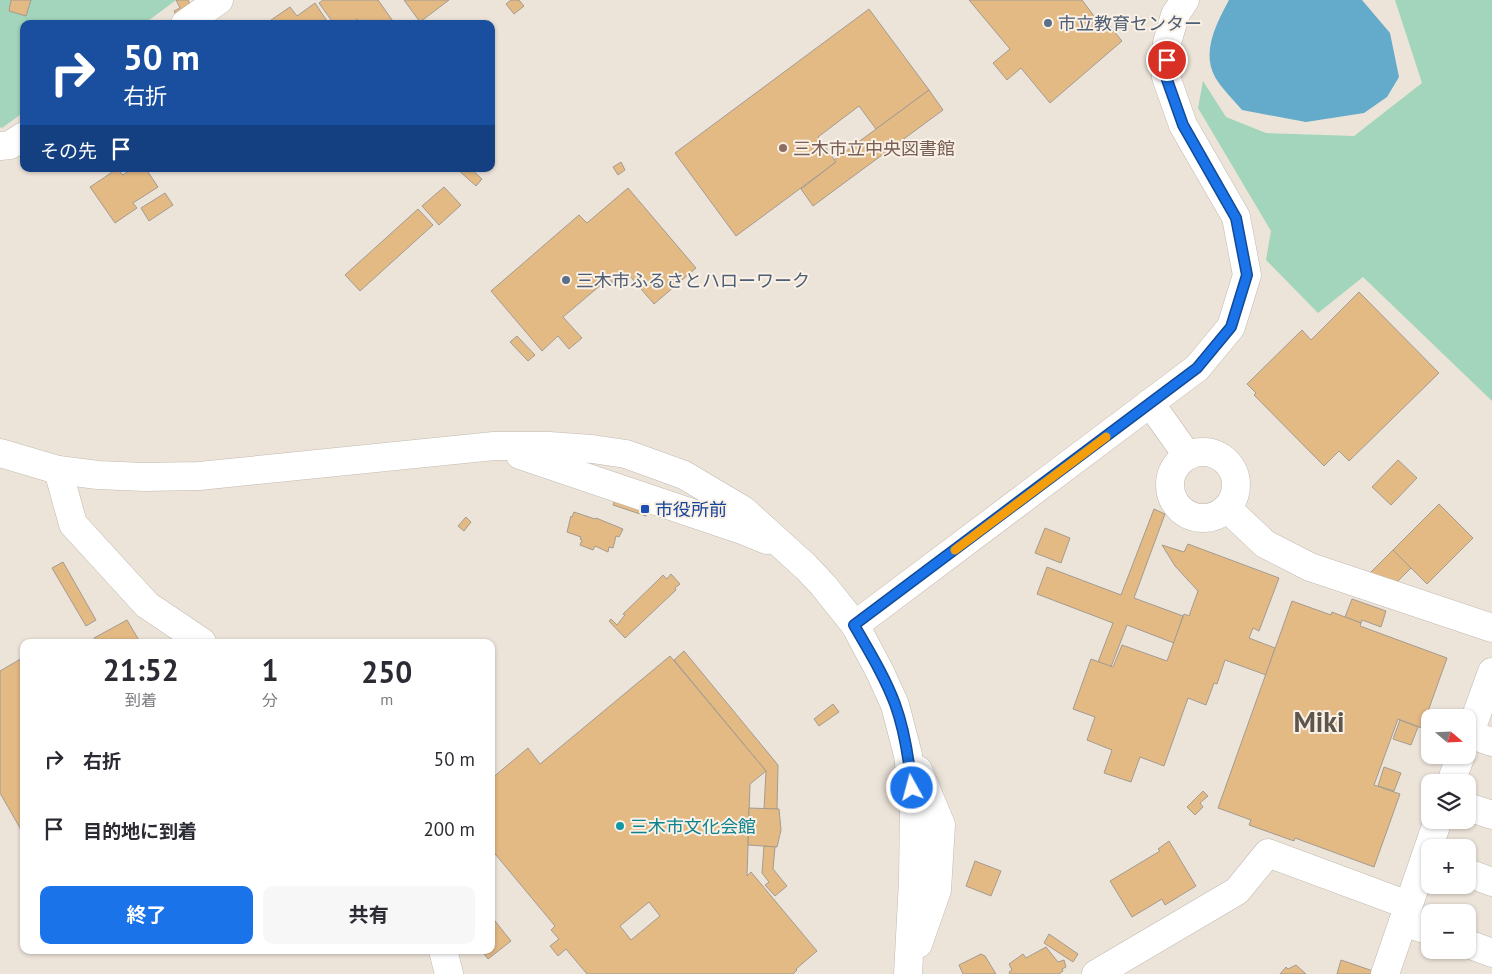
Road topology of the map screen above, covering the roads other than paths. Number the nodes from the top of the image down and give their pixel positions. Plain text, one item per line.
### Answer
1 (219, 0) edge
2 (1185, 0) edge
3 (191, 20) edge
4 (20, 139) edge
5 (0, 146) edge
6 (1150, 403) junction
7 (0, 453) edge
8 (1187, 455) junction
9 (58, 470) junction
10 (1228, 509) junction
11 (854, 625) junction
12 (1489, 629) edge
13 (198, 639) edge
14 (1492, 672) edge
15 (1476, 728) edge
16 (1476, 810) edge
17 (1492, 815) edge
18 (1421, 875) edge
19 (1476, 876) edge
20 (1492, 882) edge
21 (1405, 913) junction
22 (1421, 925) edge
23 (1476, 947) edge
24 (1492, 953) edge
25 (444, 954) edge
26 (908, 973) edge
27 (449, 974) edge
28 (1096, 974) edge
29 (1385, 974) edge

1 - 3 street
2 - 6 street
4 - 5 street
6 - 8 street
6 - 11 street
7 - 9 street
8 - 10 street
8 - 10 street
9 - 11 street
9 - 13 street
10 - 12 street
11 - 26 street
14 - 15 street
16 - 17 street
18 - 21 street
19 - 20 street
21 - 22 street
21 - 28 street
21 - 29 street
23 - 24 street
25 - 27 street

